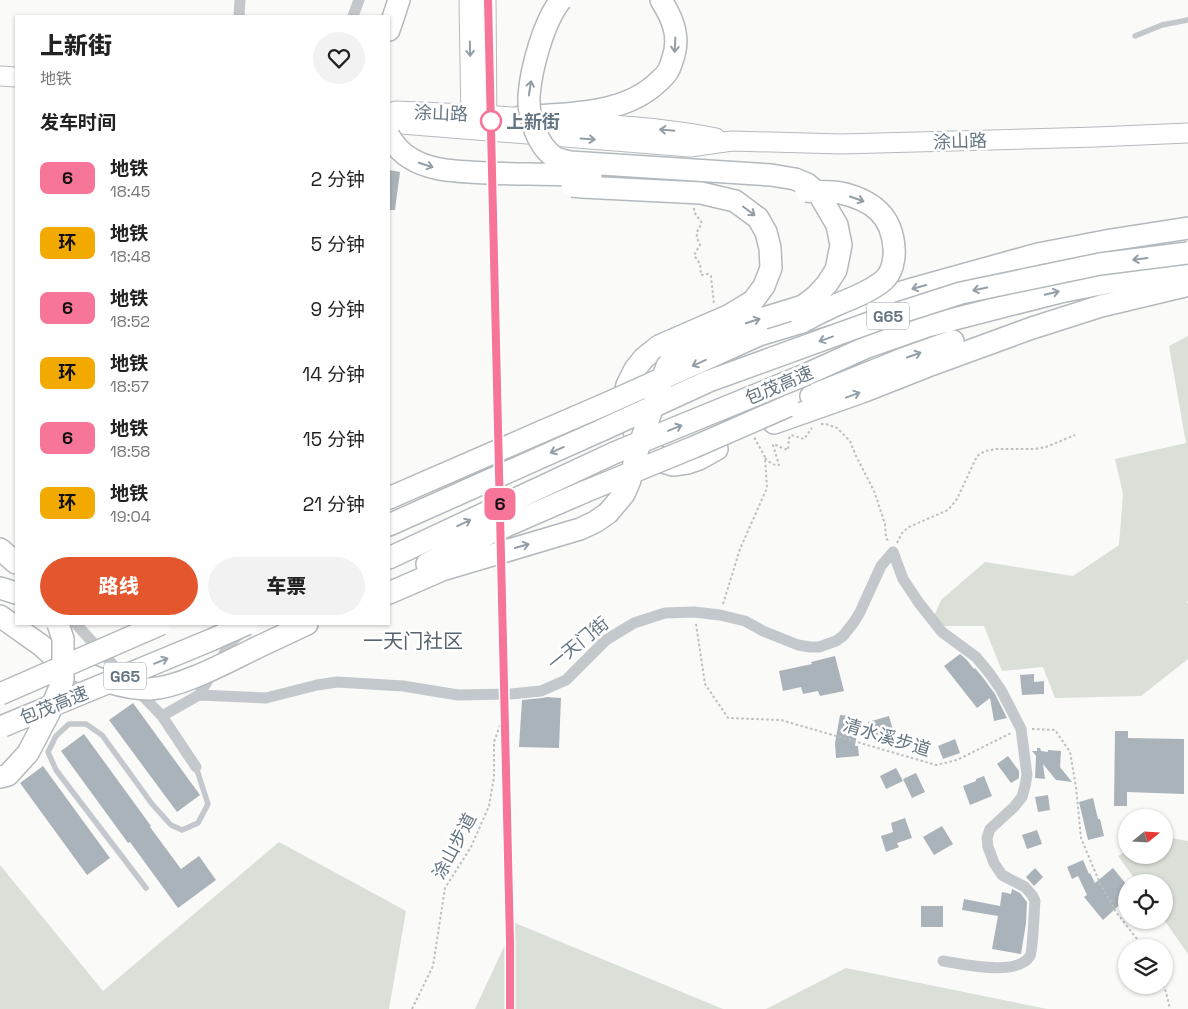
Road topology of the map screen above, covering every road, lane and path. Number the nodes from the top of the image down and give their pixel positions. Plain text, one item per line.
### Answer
1 (240, 0) edge
2 (359, 0) edge
3 (399, 0) edge
4 (470, 0) edge
5 (486, 0) edge
6 (561, 0) edge
7 (661, 0) edge
8 (239, 15) edge
9 (353, 15) edge
10 (1188, 20) edge
11 (390, 27) edge
12 (1135, 36) dead end
13 (0, 65) edge
14 (15, 66) edge
15 (0, 76) edge
16 (15, 77) edge
17 (390, 111) edge
18 (520, 117) junction
19 (479, 122) junction
20 (390, 123) edge
21 (1188, 133) edge
22 (390, 137) edge
23 (732, 142) junction
24 (495, 174) junction
25 (694, 212) dead end
26 (1188, 228) edge
27 (1188, 253) edge
28 (701, 275) dead end
29 (1187, 282) edge
30 (802, 322) junction
31 (1074, 435) dead end
32 (416, 479) junction
33 (390, 484) edge
34 (390, 497) edge
35 (390, 525) edge
36 (0, 549) edge
37 (893, 552) junction
38 (390, 558) edge
39 (15, 562) edge
40 (438, 565) junction
41 (390, 583) edge
42 (0, 588) edge
43 (390, 592) edge
44 (15, 593) edge
45 (694, 612) junction
46 (720, 615) junction
47 (0, 616) edge
48 (58, 625) edge
49 (77, 625) edge
50 (125, 625) edge
51 (159, 625) edge
52 (245, 625) edge
53 (252, 625) edge
54 (305, 625) edge
55 (315, 625) edge
56 (287, 634) junction
57 (8, 690) edge
58 (511, 694) junction
59 (199, 695) junction
60 (162, 716) junction
61 (2, 727) edge
62 (1021, 729) junction
63 (196, 767) joint
64 (0, 778) edge
65 (146, 888) dead end
66 (1137, 939) edge
67 (943, 962) dead end
68 (1166, 994) edge
69 (412, 1009) edge
70 (1170, 1009) edge

1 - 8 street
2 - 9 street
3 - 11 highway
4 -> 19 main road
5 - 19 main road
40 -> 6 highway, bridge
7 -> 18 highway
10 - 12 lane
13 - 14 main road
15 - 16 main road
17 - 19 main road, 涂山路
18 - 19 main road, 涂山路
23 -> 18 main road, 涂山路
19 - 20 main road, 涂山路
19 -> 23 main road, 涂山路
21 - 23 main road, 涂山路
22 -> 24 highway, bridge
24 -> 29 highway, bridge
24 -> 30 highway, bridge
25 - 28 path
26 -> 30 highway, bridge
27 -> 35 highway, 包茂高速 / G65, bridge
38 -> 29 highway, 包茂高速 / G65, bridge
40 -> 29 highway, bridge
30 -> 32 highway, bridge
31 - 37 path
32 - 33 highway
32 - 34 highway
36 - 39 highway
37 - 46 street, 一天门街
37 - 46 path
37 - 62 street
40 - 41 highway
40 - 43 highway
42 - 44 highway
45 - 46 street, 一天门街
45 - 58 street, 一天门街
45 - 62 path, 清水溪步道
47 - 56 highway, bridge
48 - 64 highway, bridge
49 - 60 street
50 - 57 highway, bridge
51 - 57 highway, 包茂高速 / G65, bridge
61 -> 52 highway, 包茂高速 / G65, bridge
53 - 59 street
54 - 56 highway
55 - 56 highway
58 - 59 street, 一天门街
58 - 69 path, 涂山步道
59 - 60 street
60 - 63 street
62 - 66 path, 清水溪步道
62 - 67 street
63 - 65 lane
68 - 70 path

